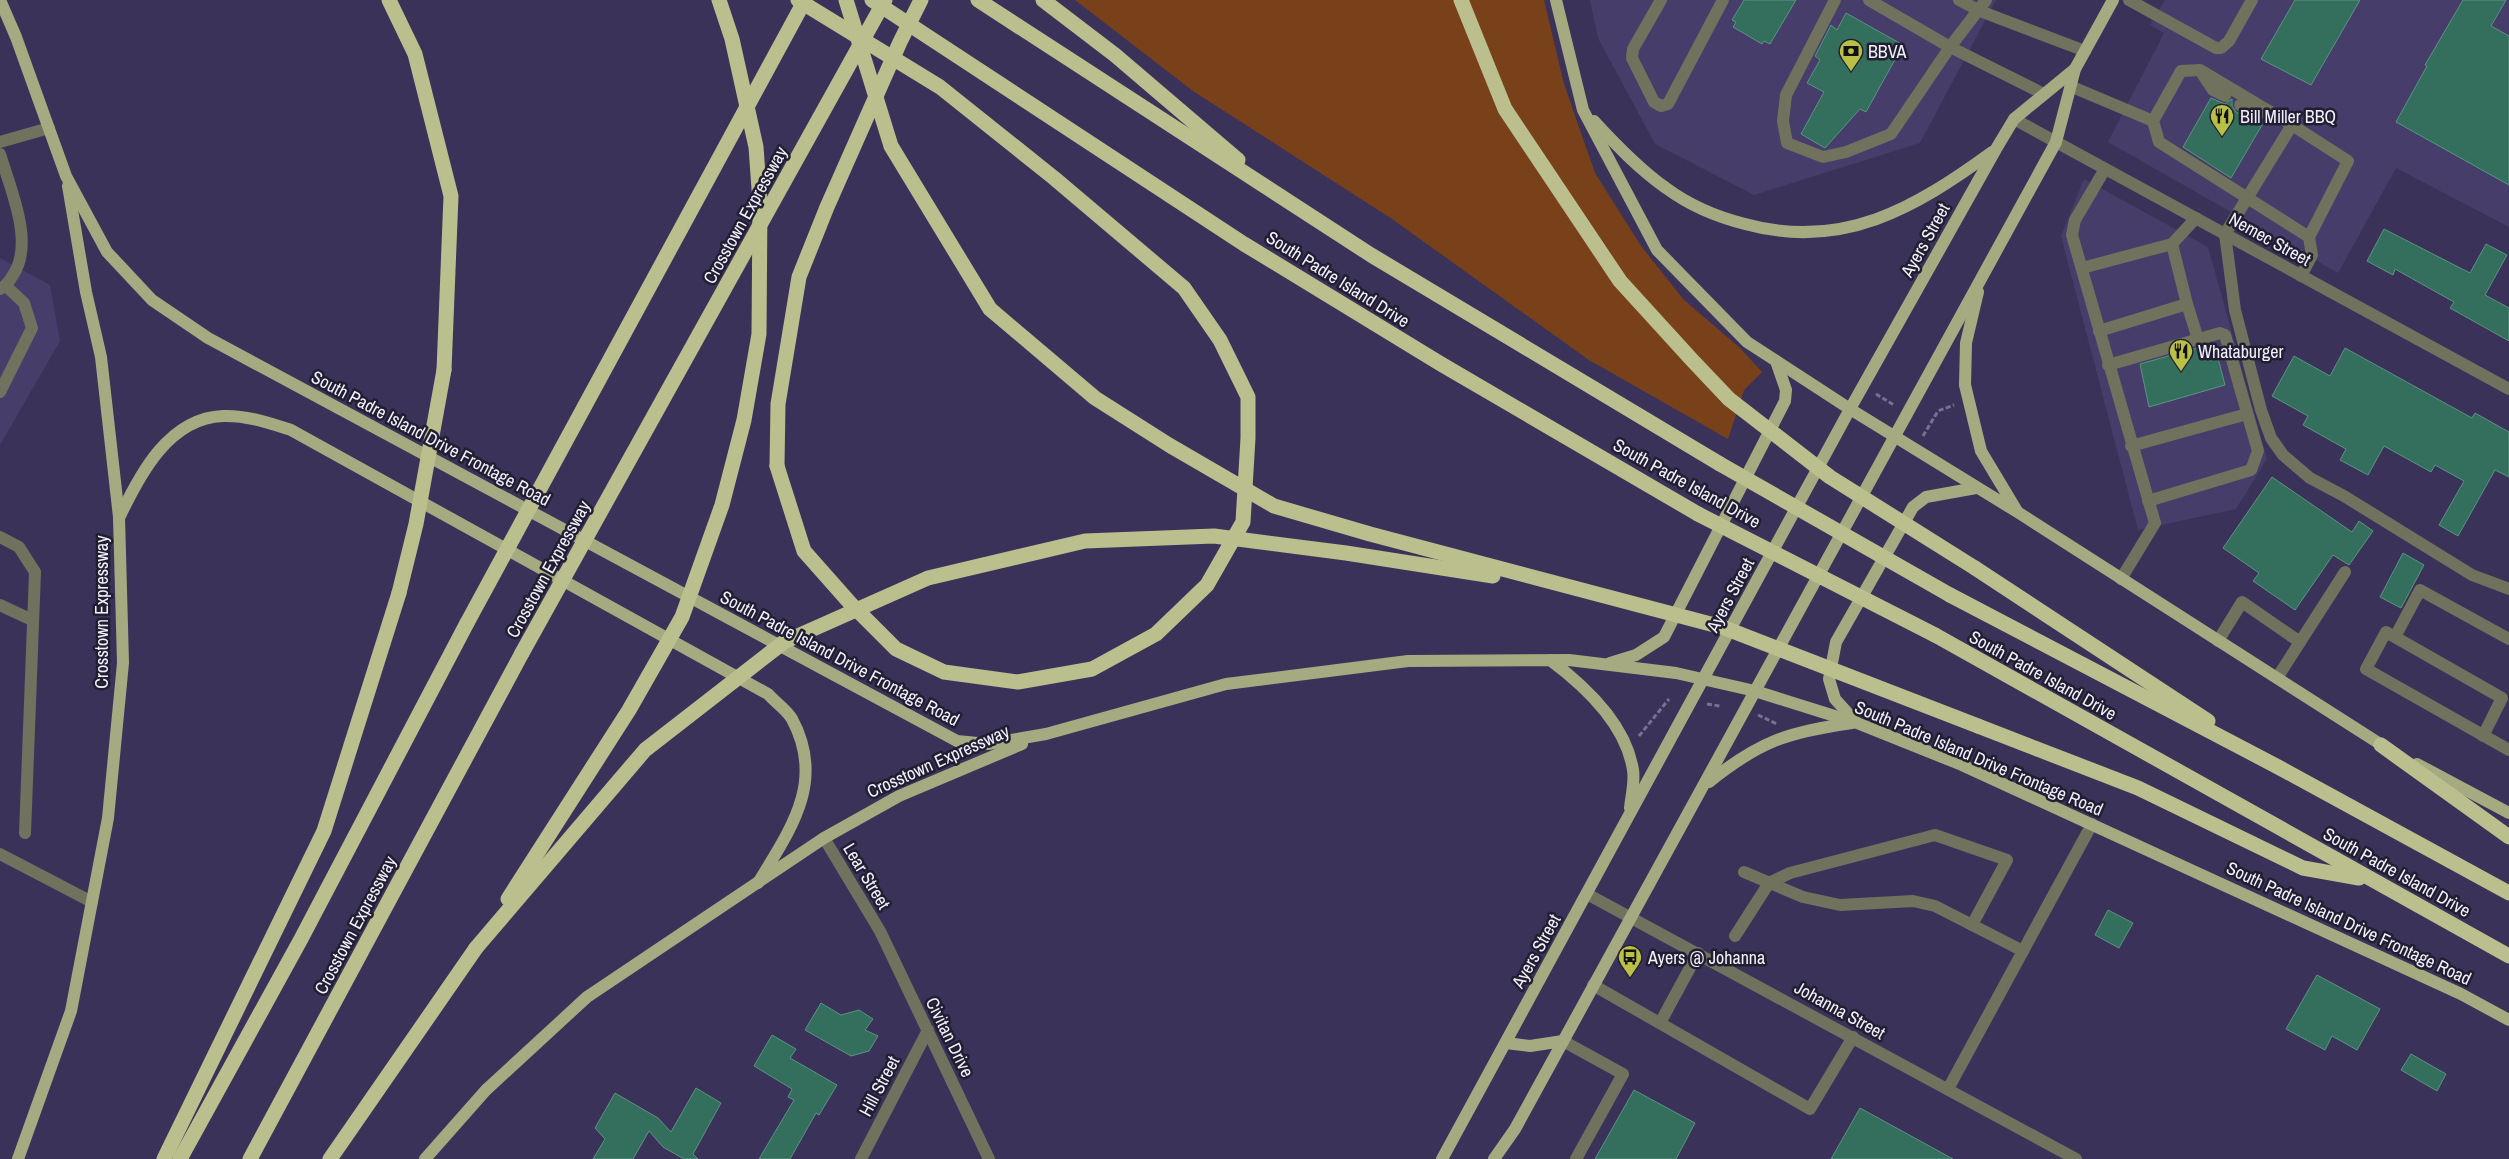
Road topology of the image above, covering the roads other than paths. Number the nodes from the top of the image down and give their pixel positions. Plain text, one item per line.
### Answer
1 (0, 0) edge
2 (389, 0) edge
3 (719, 0) edge
4 (799, 0) edge
5 (805, 0) edge
6 (846, 0) edge
7 (872, 0) edge
8 (885, 0) edge
9 (921, 0) edge
10 (978, 0) edge
11 (1043, 0) edge
12 (1460, 0) edge
13 (1556, 0) edge
14 (1661, 0) edge
15 (1723, 0) edge
16 (1835, 0) edge
17 (1869, 0) edge
18 (1959, 0) edge
19 (2113, 0) edge
20 (2129, 0) edge
21 (2252, 0) edge
22 (1983, 5) edge
23 (788, 32) junction
24 (1950, 47) junction
25 (2085, 51) junction
26 (2075, 69) junction
27 (2200, 70) junction
28 (2070, 86) junction
29 (2044, 94) junction
30 (2225, 96) dead end
31 (2240, 106) dead end
32 (1583, 110) junction
33 (2269, 111) junction
34 (2014, 119) junction
35 (2152, 120) junction
36 (2292, 124) junction
37 (48, 128) junction
38 (0, 142) edge
39 (2056, 142) junction
40 (1996, 149) junction
41 (0, 154) edge
42 (2106, 169) junction
43 (66, 176) junction
44 (2247, 198) junction
45 (1284, 200) junction
46 (2196, 218) junction
47 (2226, 234) junction
48 (2309, 237) junction
49 (2172, 244) junction
50 (2082, 268) junction
51 (2301, 276) junction
52 (1982, 277) junction
53 (3, 287) edge
54 (2187, 304) junction
55 (2099, 331) junction
56 (2198, 339) junction
57 (1776, 362) junction
58 (2108, 365) junction
59 (2509, 389) edge
60 (0, 392) edge
61 (1850, 409) junction
62 (2248, 414) junction
63 (1895, 436) junction
64 (2131, 446) junction
65 (1976, 488) junction
66 (2148, 501) junction
67 (2018, 513) junction
68 (119, 517) junction
69 (0, 537) edge
70 (2346, 572) dead end
71 (2121, 579) junction
72 (1572, 588) junction
73 (2509, 589) edge
74 (0, 606) edge
75 (32, 620) junction
76 (2395, 636) junction
77 (2509, 639) edge
78 (2218, 641) junction
79 (2300, 642) junction
80 (1550, 660) junction
81 (1605, 664) junction
82 (2277, 678) junction
83 (1704, 679) junction
84 (1755, 691) junction
85 (1857, 722) junction
86 (1046, 734) junction
87 (2483, 736) junction
88 (2381, 745) junction
89 (2509, 750) edge
90 (2280, 768) junction
91 (1704, 786) junction
92 (2509, 814) edge
93 (1630, 816) junction
94 (2092, 824) junction
95 (25, 833) dead end
96 (2509, 837) edge
97 (824, 838) junction
98 (0, 854) edge
99 (1744, 872) dead end
100 (2370, 880) junction
101 (1769, 882) junction
102 (758, 883) junction
103 (2509, 893) edge
104 (1587, 894) junction
105 (92, 902) junction
106 (1630, 916) junction
107 (1972, 925) junction
108 (880, 931) joint
109 (1735, 936) dead end
110 (476, 948) junction
111 (2023, 951) junction
112 (1698, 953) junction
113 (2509, 956) edge
114 (1593, 985) junction
115 (2509, 1020) edge
116 (1660, 1023) junction
117 (928, 1030) junction
118 (1853, 1038) junction
119 (1563, 1041) junction
120 (1506, 1043) junction
121 (1948, 1089) junction
122 (18, 1159) edge
123 (164, 1159) edge
124 (180, 1159) edge
125 (250, 1159) edge
126 (330, 1159) edge
127 (424, 1159) edge
128 (861, 1159) edge
129 (989, 1159) edge
130 (1442, 1159) edge
131 (1494, 1159) edge
132 (1576, 1159) edge
133 (2076, 1159) edge

1 - 37 main road, South Padre Island Drive Frontage Road
2 - 123 highway, bridge
3 - 110 highway, bridge
4 - 9 highway, bridge
4 - 23 highway, bridge
5 - 23 highway, bridge
6 - 72 highway, bridge
7 - 100 highway, South Padre Island Drive, bridge
8 - 125 highway, Crosstown Expressway, bridge
10 - 45 highway, South Padre Island Drive
11 - 45 highway
12 - 90 highway, bridge
13 - 32 main road
14 - 15 street
16 - 24 street
17 - 24 street
18 - 22 street
19 - 25 main road, Ayers Street
20 - 21 street
22 - 24 street
22 - 25 street
23 - 124 highway, bridge
24 - 29 street
25 - 26 main road, Ayers Street
26 - 28 main road, Ayers Street
26 - 29 main road, Ayers Street
27 - 30 street
27 - 33 street
27 - 35 street
28 - 35 street
28 - 39 main road, Ayers Street
29 - 34 main road, Ayers Street
31 - 33 street
32 - 40 main road
32 - 57 main road
33 - 36 street
34 - 39 street, Nemec Street
34 - 40 main road, Ayers Street
35 - 44 street
36 - 44 street
36 - 48 street
37 - 38 street
37 - 43 main road, South Padre Island Drive Frontage Road
39 - 42 street, Nemec Street
39 - 52 main road, Ayers Street
40 - 61 main road, Ayers Street
41 - 53 street
42 - 46 street, Nemec Street
42 - 50 street
43 - 68 main road, Crosstown Expressway
43 - 86 main road, South Padre Island Drive Frontage Road
44 - 47 street
44 - 48 street
45 - 90 highway, South Padre Island Drive, bridge
46 - 47 street, Nemec Street
46 - 49 street
47 - 51 street, Nemec Street
47 - 73 street
48 - 51 street
49 - 50 street
49 - 54 street
50 - 55 street
51 - 59 street, Nemec Street
52 - 63 main road, Ayers Street
52 - 67 main road
53 - 60 street
54 - 55 street
54 - 56 street
55 - 58 street
56 - 58 street
56 - 62 street
57 - 61 main road
57 - 81 main road
58 - 64 street
61 - 63 main road
61 - 83 main road, Ayers Street
62 - 64 street
62 - 66 street
63 - 65 main road
63 - 84 main road, Ayers Street
64 - 66 street
65 - 67 main road
65 - 85 main road
66 - 71 street
67 - 71 main road
68 - 102 main road
68 - 105 main road, Crosstown Expressway
69 - 75 street
70 - 79 street
71 - 78 main road
72 - 100 highway, bridge
72 - 110 highway, bridge
74 - 75 street
75 - 95 street
76 - 77 street
76 - 87 street
76 - 87 street
78 - 79 street
78 - 82 main road
79 - 82 street
80 - 81 main road, South Padre Island Drive Frontage Road
80 - 86 main road, South Padre Island Drive Frontage Road
80 - 93 main road
81 - 83 main road, South Padre Island Drive Frontage Road
82 - 88 main road
83 - 84 main road, South Padre Island Drive Frontage Road
83 - 93 main road, Ayers Street
84 - 85 main road, South Padre Island Drive Frontage Road
84 - 91 main road, Ayers Street
85 - 91 main road
85 - 94 main road, South Padre Island Drive Frontage Road
86 - 97 main road, Crosstown Expressway
87 - 89 street
88 - 92 main road
88 - 96 highway
90 - 103 highway, South Padre Island Drive
91 - 106 main road, Ayers Street
93 - 104 main road, Ayers Street
94 - 111 street
94 - 115 main road, South Padre Island Drive Frontage Road
97 - 102 main road, Crosstown Expressway
97 - 108 street, Lear Street
98 - 105 street
99 - 101 street
100 - 113 highway, South Padre Island Drive
101 - 107 street
101 - 107 street
101 - 109 street
102 - 127 main road, Crosstown Expressway
104 - 106 street, Johanna Street
104 - 120 main road, Ayers Street
105 - 122 main road, Crosstown Expressway
106 - 112 street, Johanna Street
106 - 114 main road, Ayers Street
107 - 111 street
108 - 117 street, Civitan Drive
110 - 126 highway
111 - 121 street
112 - 116 street
112 - 118 street, Johanna Street
114 - 116 street
114 - 119 main road, Ayers Street
116 - 118 street
117 - 128 street, Hill Street
117 - 129 street, Civitan Drive
118 - 121 street, Johanna Street
119 - 120 main road
119 - 131 main road, Ayers Street
119 - 132 street
120 - 130 main road, Ayers Street
121 - 133 street, Johanna Street

